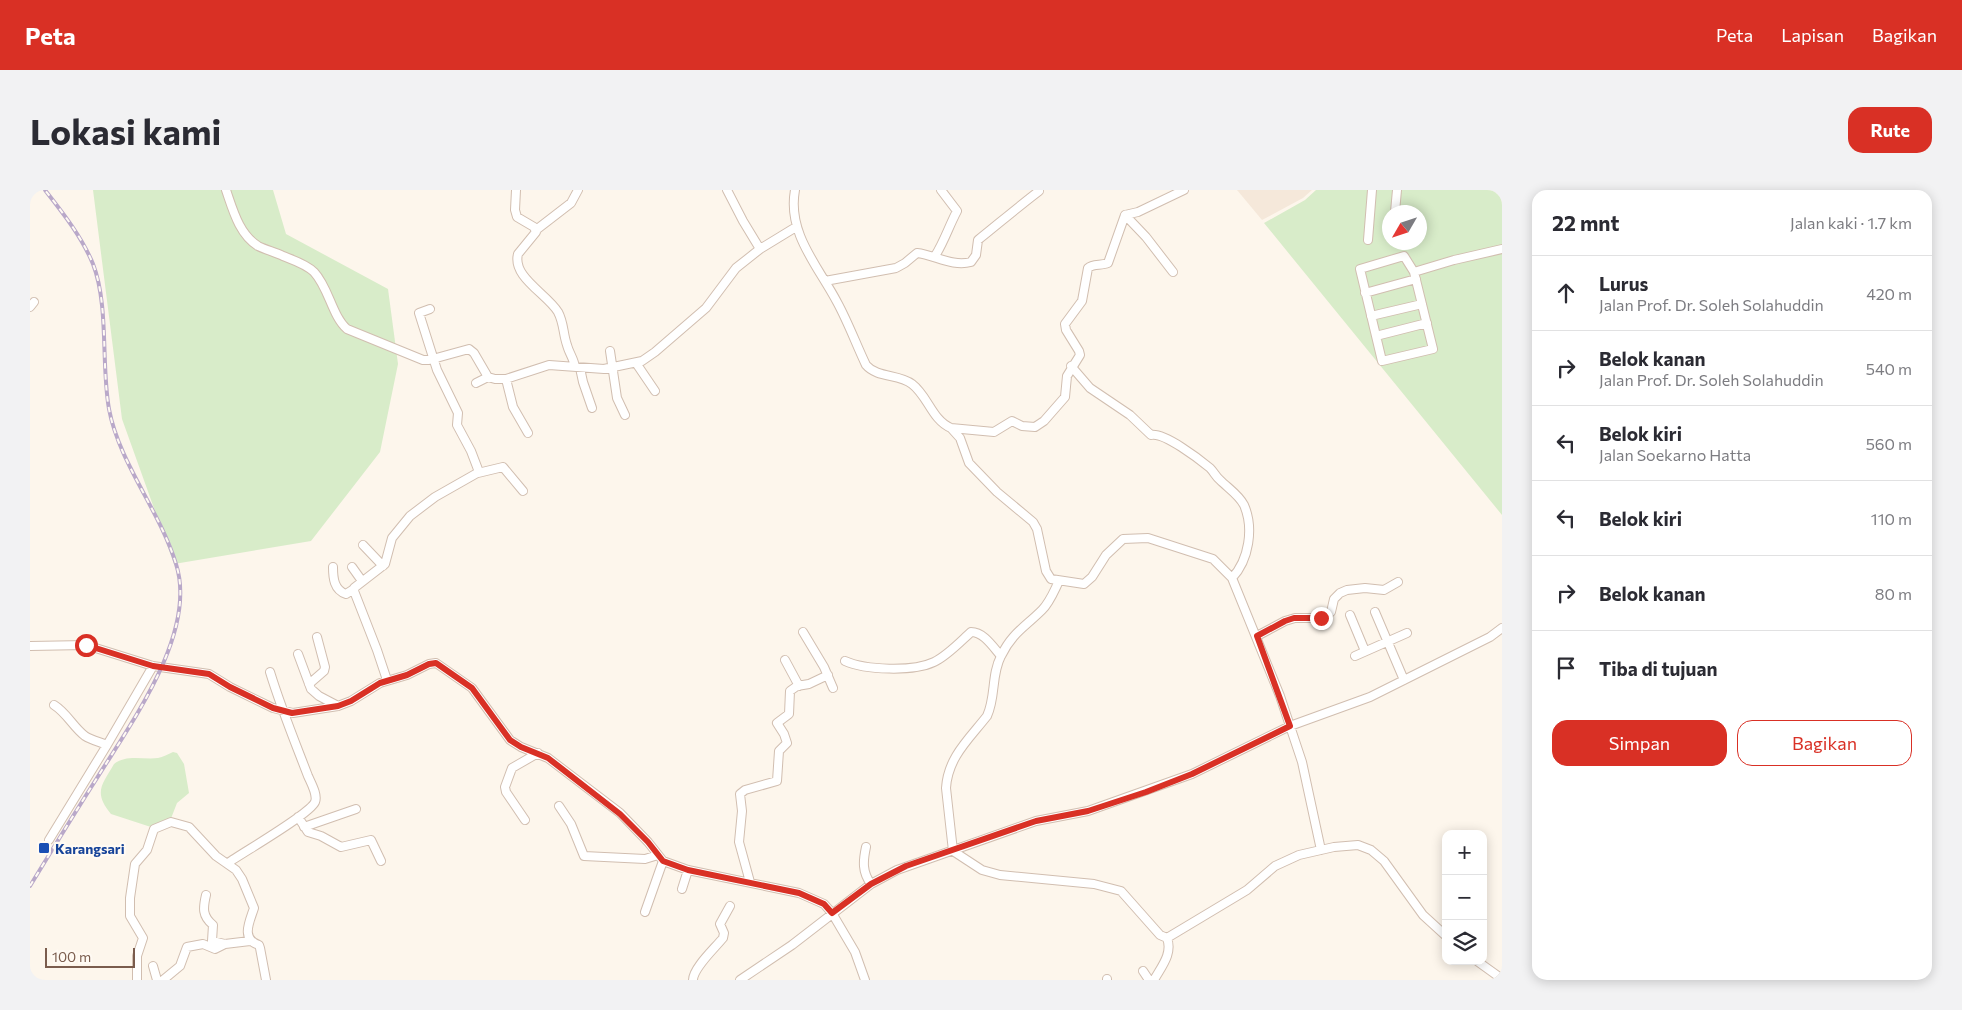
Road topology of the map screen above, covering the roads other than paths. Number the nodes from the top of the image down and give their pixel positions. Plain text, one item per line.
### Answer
1 (226, 190) edge
2 (516, 190) edge
3 (578, 190) edge
4 (727, 190) edge
5 (795, 190) edge
6 (941, 190) edge
7 (1184, 190) edge
8 (1372, 190) edge
9 (1397, 190) edge
10 (1039, 191) edge
11 (1396, 205) edge
12 (1125, 215) junction
13 (796, 227) junction
14 (536, 230) junction
15 (1368, 240) dead end
16 (760, 249) junction
17 (1502, 249) edge
18 (935, 256) junction
19 (1173, 272) dead end
20 (1415, 276) junction
21 (824, 281) junction
22 (1365, 293) junction
23 (1422, 304) junction
24 (430, 309) dead end
25 (1371, 316) junction
26 (1427, 323) junction
27 (1376, 336) junction
28 (610, 351) dead end
29 (433, 359) junction
30 (636, 363) junction
31 (1071, 366) junction
32 (578, 368) junction
33 (614, 368) junction
34 (488, 377) junction
35 (506, 379) junction
36 (476, 383) dead end
37 (655, 391) dead end
38 (592, 408) dead end
39 (625, 415) dead end
40 (951, 428) junction
41 (528, 433) dead end
42 (478, 473) junction
43 (523, 491) dead end
44 (363, 545) dead end
45 (383, 566) junction
46 (333, 567) dead end
47 (352, 567) dead end
48 (1232, 578) junction
49 (362, 581) junction
50 (1060, 581) junction
51 (1398, 582) dead end
52 (354, 589) junction
53 (1375, 612) dead end
54 (1350, 615) dead end
55 (1502, 628) edge
56 (803, 632) dead end
57 (1407, 634) dead end
58 (1257, 636) junction
59 (318, 637) dead end
60 (1388, 642) junction
61 (30, 646) edge
62 (1365, 651) junction
63 (298, 654) dead end
64 (1001, 656) junction
65 (1355, 656) dead end
66 (785, 660) dead end
67 (845, 661) dead end
68 (153, 666) junction
69 (270, 672) dead end
70 (828, 675) junction
71 (387, 680) junction
72 (1404, 680) junction
73 (308, 684) junction
74 (799, 686) junction
75 (833, 688) dead end
76 (54, 705) dead end
77 (338, 706) junction
78 (282, 711) junction
79 (1290, 726) junction
80 (107, 745) junction
81 (538, 753) junction
82 (560, 806) dead end
83 (356, 809) dead end
84 (298, 817) junction
85 (524, 820) dead end
86 (304, 827) junction
87 (48, 840) dead end
88 (866, 847) dead end
89 (1321, 850) junction
90 (953, 851) junction
91 (660, 858) junction
92 (381, 861) dead end
93 (228, 863) junction
94 (688, 870) junction
95 (750, 882) junction
96 (871, 884) junction
97 (682, 889) dead end
98 (206, 895) dead end
99 (730, 906) dead end
100 (645, 912) dead end
101 (832, 913) junction
102 (1442, 933) edge
103 (1166, 938) junction
104 (250, 942) junction
105 (225, 944) junction
106 (1483, 965) edge
107 (153, 966) dead end
108 (1144, 971) dead end
109 (1502, 979) edge
110 (137, 980) edge
111 (157, 980) edge
112 (162, 980) edge
113 (266, 980) edge
114 (694, 980) edge
115 (740, 980) edge
116 (865, 980) edge
117 (1149, 980) edge
118 (1154, 980) edge

1 - 29 street
2 - 14 street
3 - 14 street
4 - 16 street
5 - 13 street
6 - 18 street
7 - 12 street
8 - 15 street
9 - 11 street
10 - 18 street
12 - 19 street
12 - 31 street
13 - 16 street
13 - 21 street
14 - 32 street
16 - 30 street
17 - 20 street
18 - 21 street
20 - 22 street
20 - 22 street
20 - 23 street
21 - 40 street
22 - 25 street
23 - 25 street
23 - 26 street
24 - 29 street
25 - 27 street
26 - 27 street
26 - 27 street
28 - 33 street
29 - 34 street
29 - 42 street
30 - 33 street
30 - 37 street
31 - 40 street
31 - 48 street
32 - 33 street
32 - 35 street
32 - 38 street
33 - 39 street
34 - 35 street
34 - 36 street
35 - 41 street
40 - 50 street
42 - 43 street
42 - 45 street
44 - 45 street
45 - 49 street
46 - 52 street
47 - 49 street
48 - 50 street
48 - 58 street
49 - 52 street
50 - 64 street
51 - 58 street
52 - 71 street
53 - 60 street
54 - 62 street
55 - 72 street
56 - 70 street
57 - 60 street
58 - 79 street
59 - 73 street
60 - 62 street
60 - 72 street
61 - 68 street
62 - 65 street
63 - 73 street
64 - 67 street
64 - 90 street
66 - 74 street
68 - 78 street
68 - 80 street
69 - 78 street
70 - 74 street
70 - 75 street
71 - 77 street
71 - 81 street
72 - 79 street
73 - 77 street
74 - 95 street
76 - 80 street
77 - 78 street
78 - 84 street
79 - 89 street
79 - 90 street
80 - 87 street
81 - 85 street
81 - 91 street
82 - 91 street
83 - 86 street
84 - 86 street
84 - 93 street
86 - 92 street
88 - 96 street
89 - 102 street
89 - 103 street
90 - 96 street
90 - 103 street
91 - 94 street
91 - 100 street
93 - 104 street
93 - 110 street
94 - 95 street
94 - 97 street
95 - 101 street
96 - 101 street
98 - 105 street
99 - 114 street
101 - 115 street
101 - 116 street
103 - 118 street
104 - 105 street
104 - 113 street
105 - 112 street
106 - 109 street
107 - 111 street
108 - 117 street

